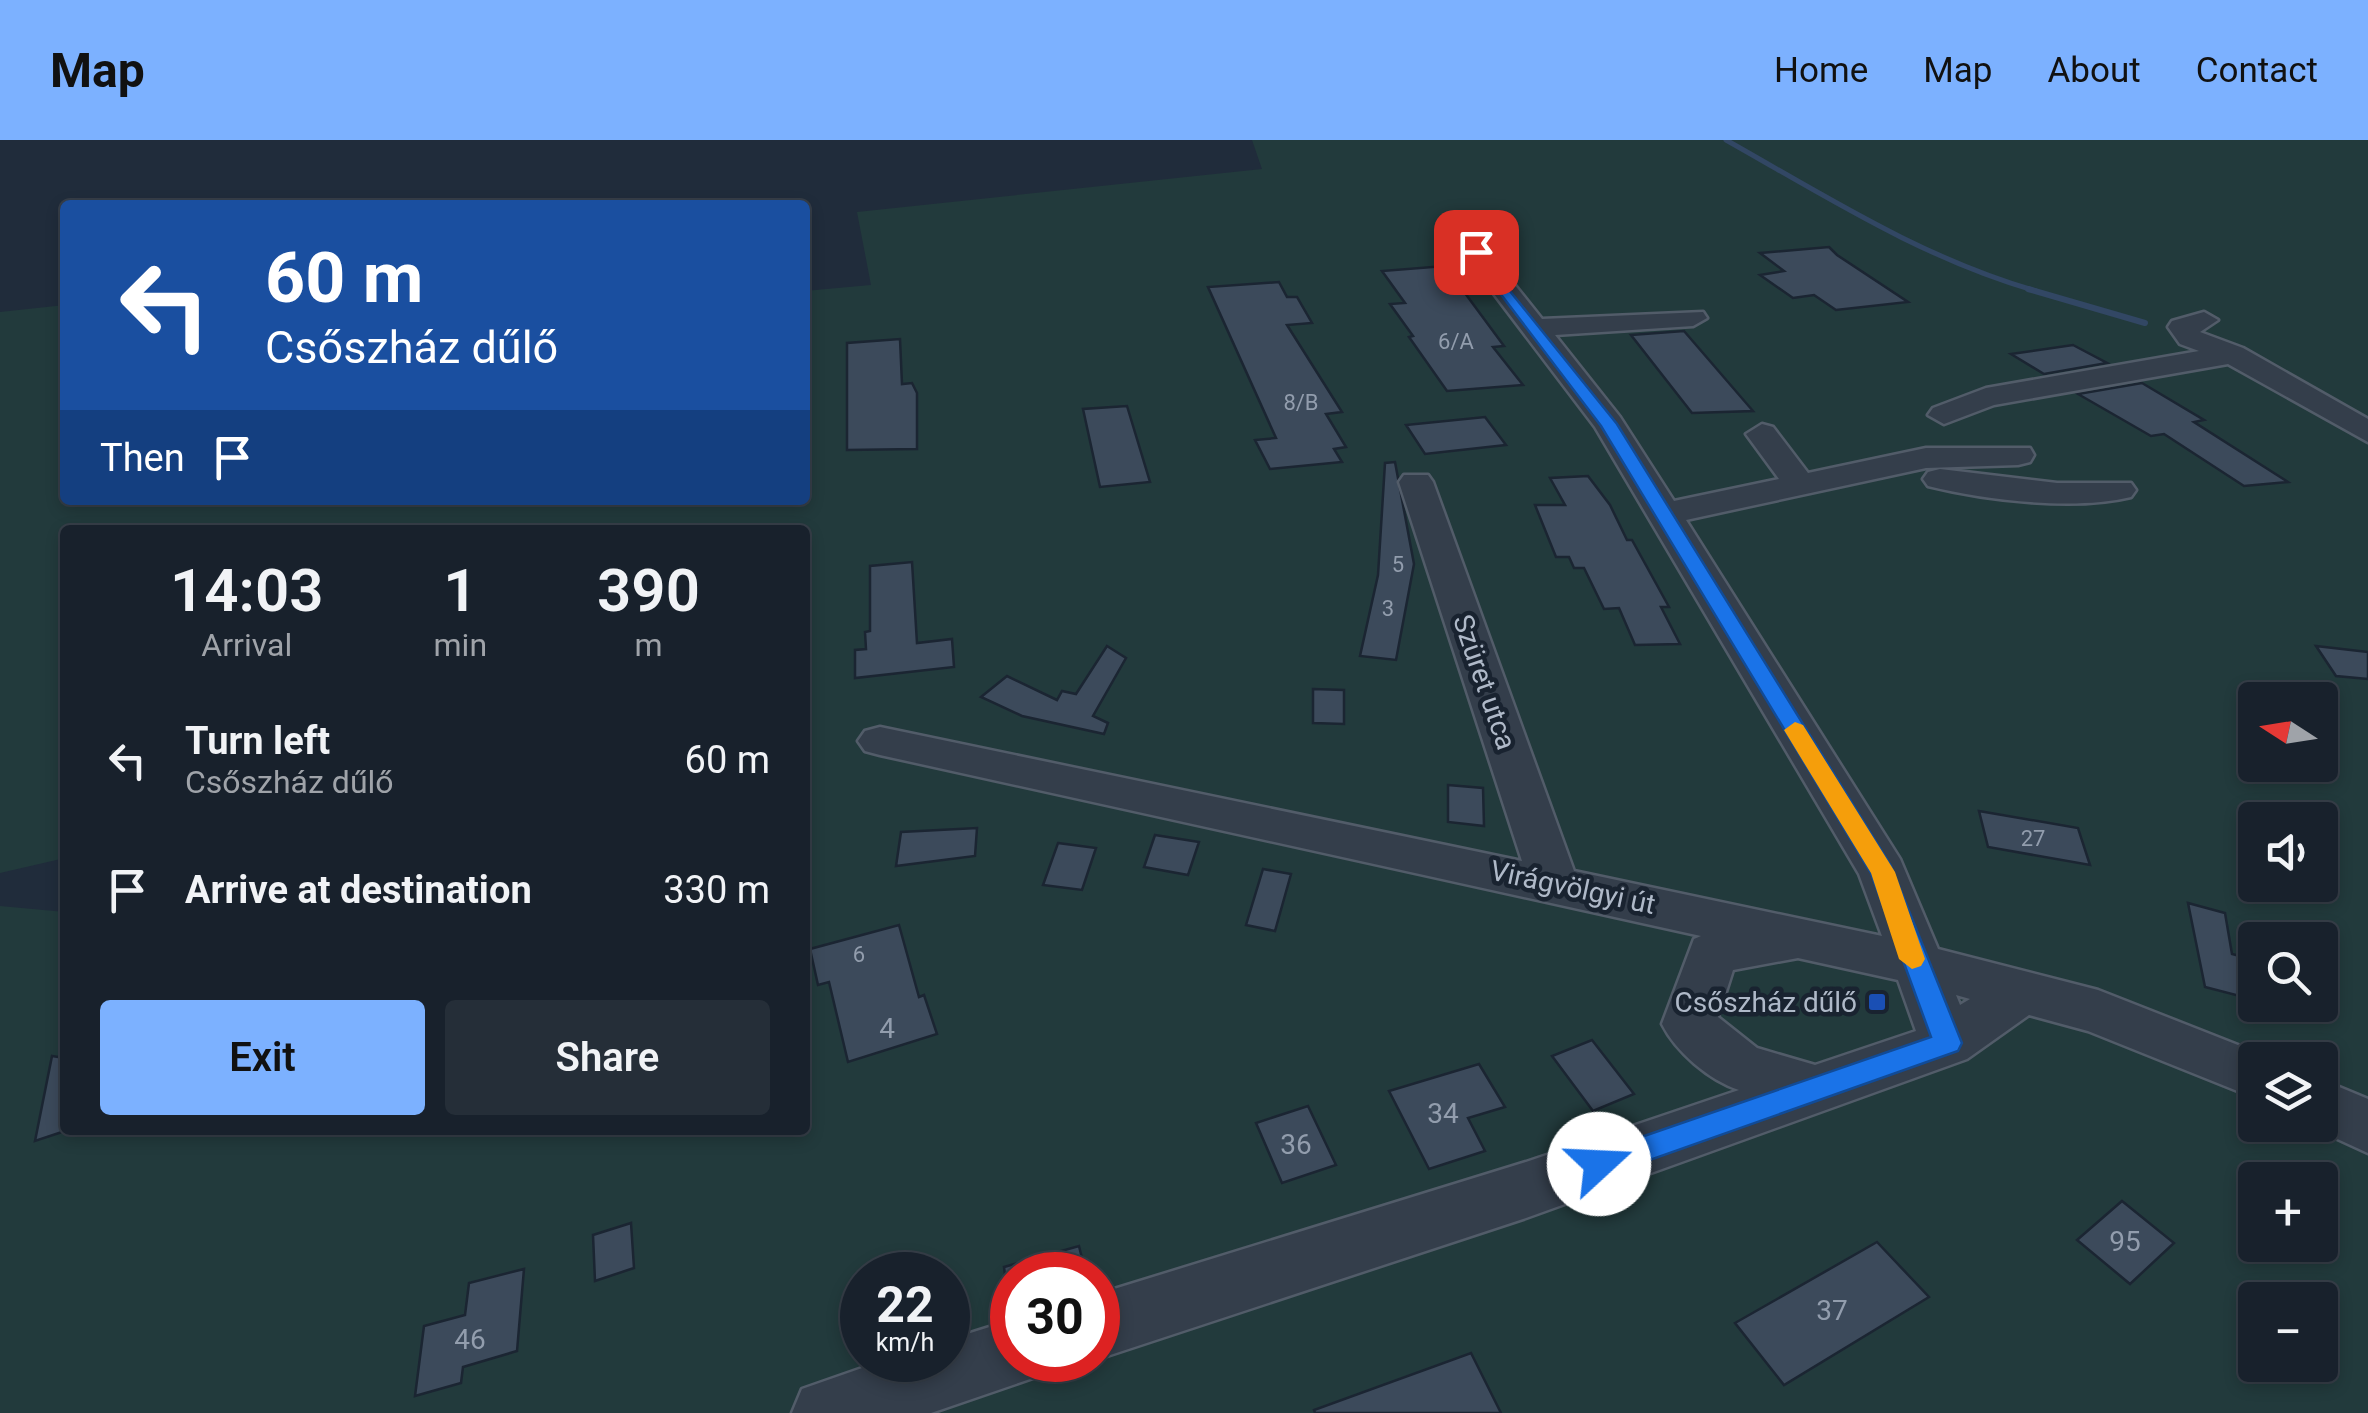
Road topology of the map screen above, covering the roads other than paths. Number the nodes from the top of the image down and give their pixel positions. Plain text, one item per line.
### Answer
1 (1476, 252) dead end
2 (1693, 318) dead end
3 (2204, 320) dead end
4 (1538, 328) junction
5 (2233, 354) junction
6 (1944, 415) dead end
7 (2368, 432) edge
8 (1762, 434) dead end
9 (2018, 454) dead end
10 (1858, 475) junction
11 (1416, 482) dead end
12 (1800, 484) junction
13 (2119, 490) dead end
14 (1664, 514) junction
15 (880, 741) dead end
16 (1553, 882) junction
17 (1809, 940) junction
18 (1914, 963) junction
19 (2021, 992) junction
20 (1948, 1043) junction
21 (2238, 1067) edge
22 (1815, 1088) junction
23 (2338, 1113) edge
24 (2368, 1127) edge
25 (1120, 1319) edge
26 (990, 1360) edge
27 (826, 1413) edge

1 - 4 street
2 - 4 street
3 - 5 street
4 - 14 street
5 - 6 street
5 - 7 street
8 - 12 street
9 - 10 street
10 - 12 street
10 - 13 street
11 - 16 street, Szüret utca
12 - 14 street
14 - 18 street
15 - 16 street, Virágvölgyi út
16 - 17 street, Virágvölgyi út
17 - 18 street, Virágvölgyi út
17 - 22 street
18 - 19 street, Virágvölgyi út
18 - 20 street
19 - 20 street
19 - 21 street, Virágvölgyi út
20 - 22 street
22 - 25 street
23 - 24 street
26 - 27 street

